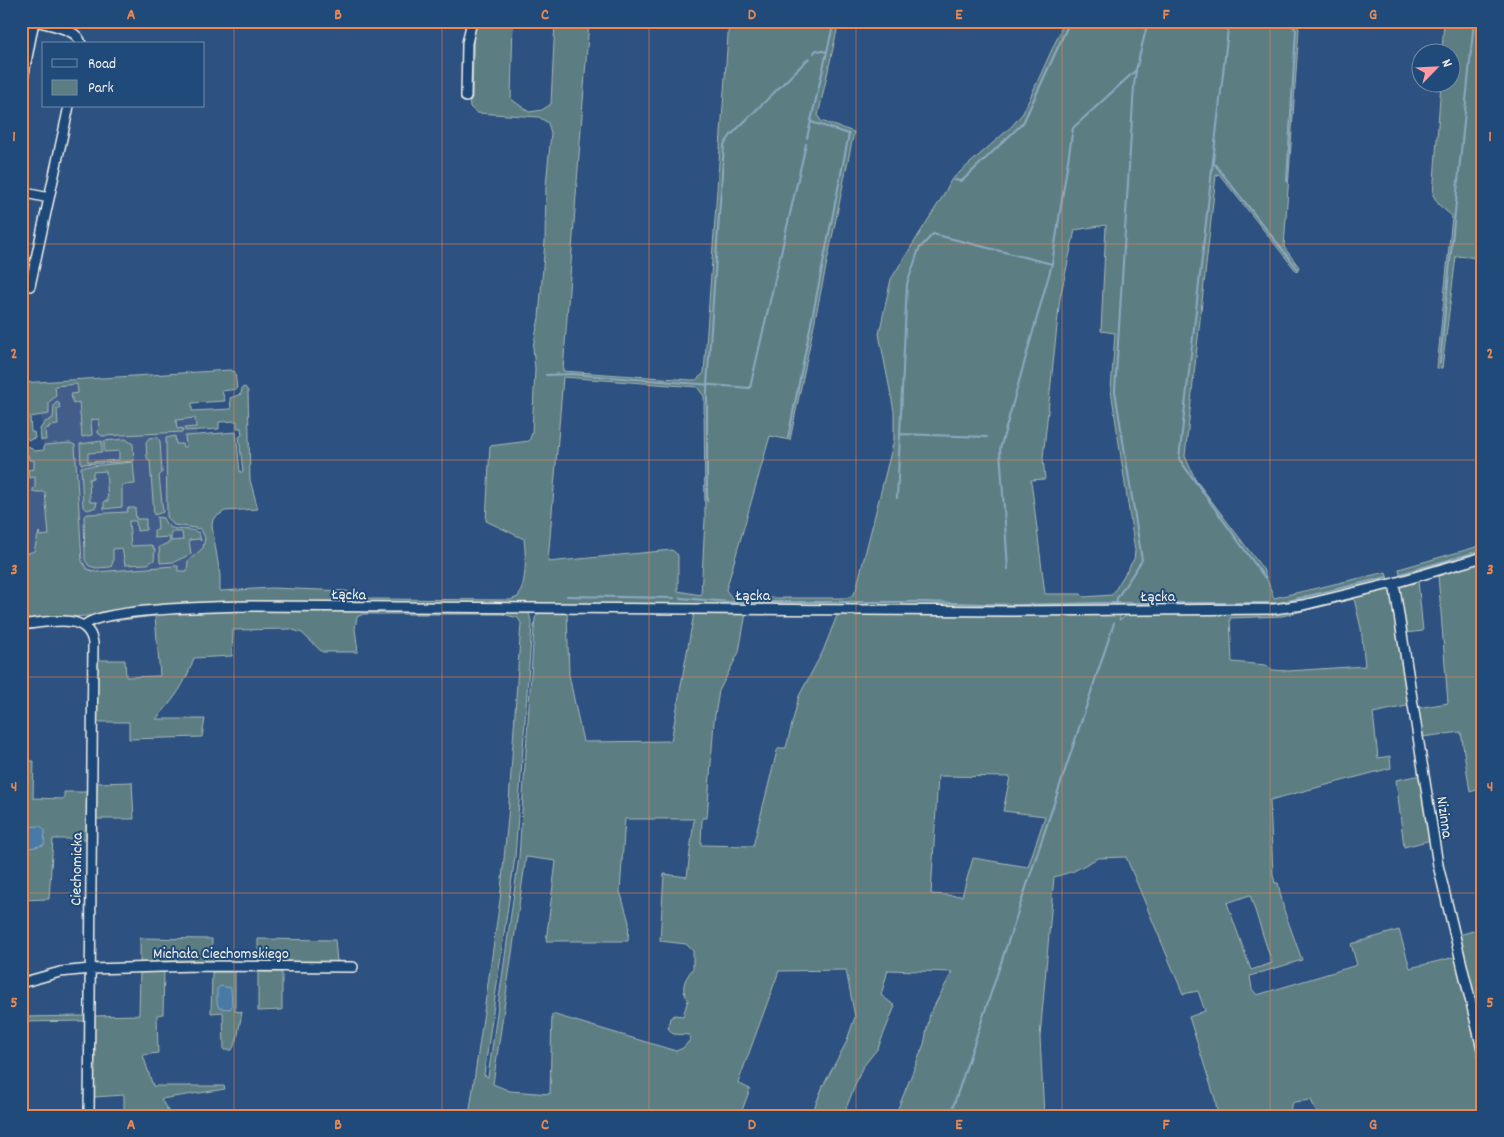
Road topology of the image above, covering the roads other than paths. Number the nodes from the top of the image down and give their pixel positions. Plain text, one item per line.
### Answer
1 (35, 21) edge
2 (472, 21) edge
3 (81, 42) edge
4 (21, 89) edge
5 (466, 97) dead end
6 (69, 108) edge
7 (21, 192) edge
8 (49, 198) junction
9 (30, 286) dead end
10 (1483, 557) edge
11 (1394, 583) junction
12 (21, 625) edge
13 (85, 625) junction
14 (353, 967) dead end
15 (90, 969) junction
16 (21, 983) edge
17 (1483, 1053) edge
18 (89, 1116) edge

1 - 3 street
1 - 4 street
2 - 5 street
6 - 8 street
7 - 8 street
8 - 9 street
10 - 11 street, Łącka
11 - 13 street, Łącka
11 - 17 street, Nizinna
12 - 13 street, Łącka
13 - 15 street, Ciechomicka
14 - 15 street, Michała Ciechomskiego
15 - 16 street, Michała Ciechomskiego
15 - 18 street, Ciechomicka

